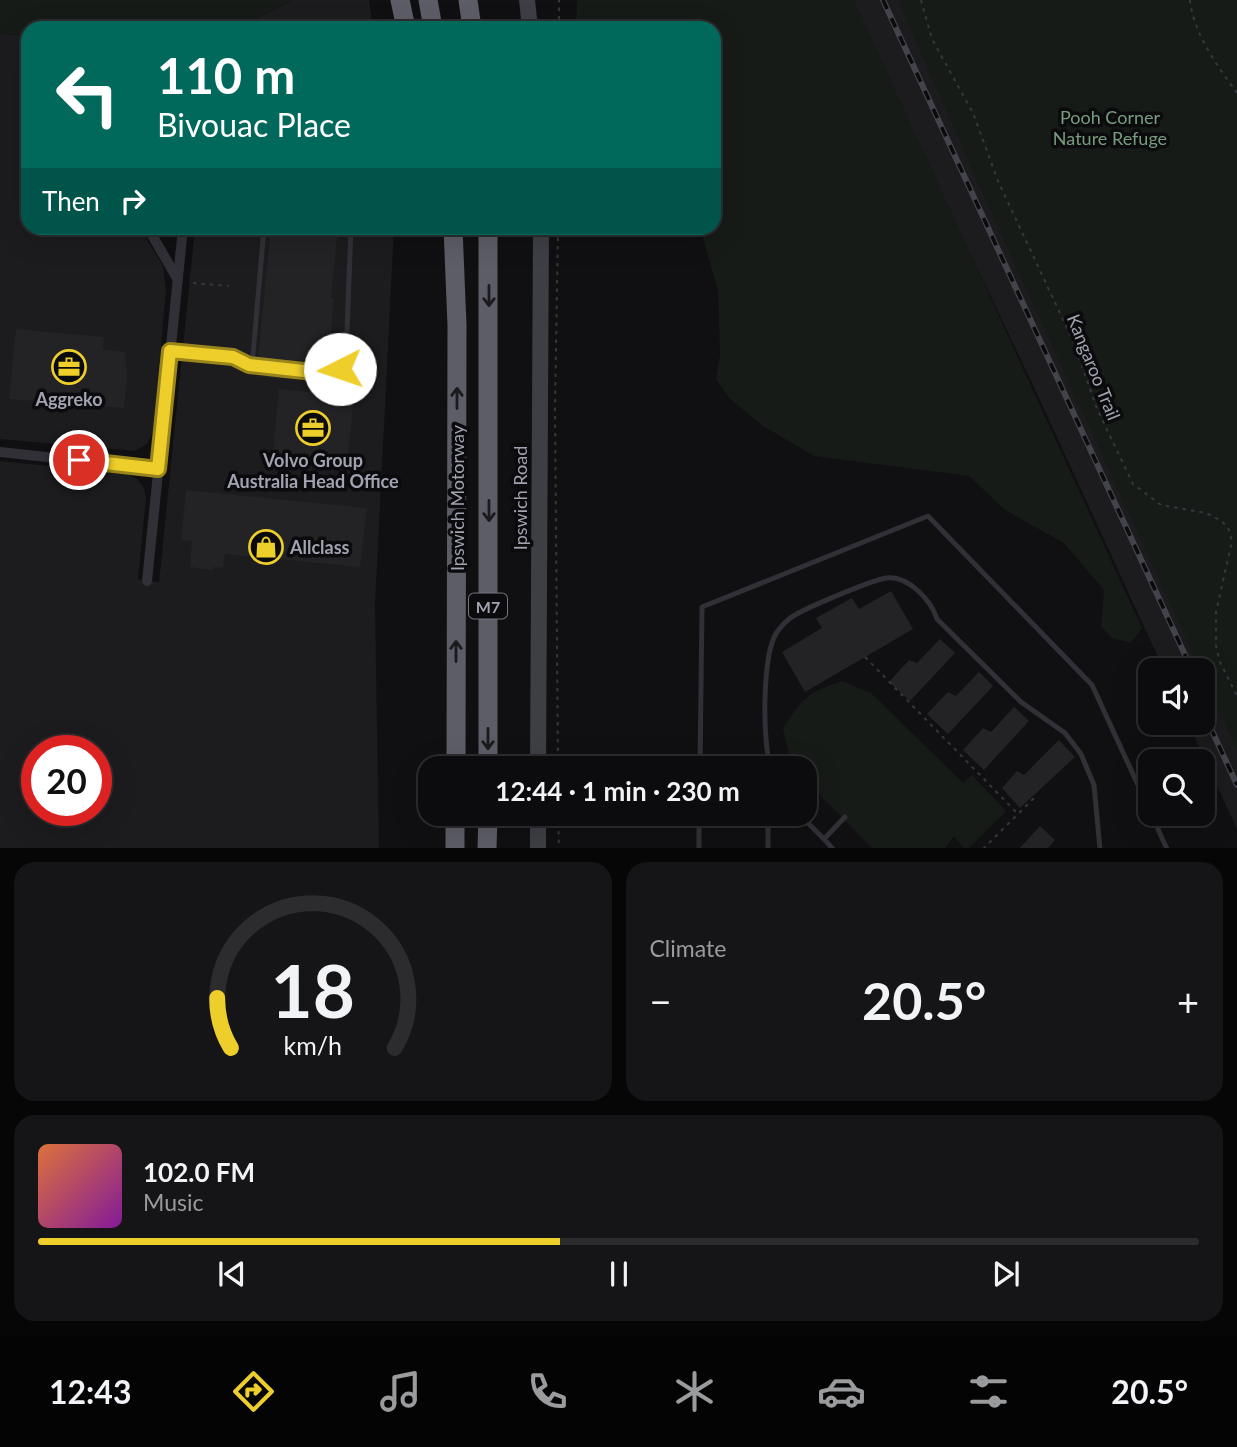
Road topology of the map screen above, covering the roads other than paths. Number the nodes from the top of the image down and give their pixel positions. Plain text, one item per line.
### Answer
1 (400, 0) edge
2 (428, 0) edge
3 (468, 0) edge
4 (527, 0) edge
5 (404, 21) edge
6 (432, 21) edge
7 (471, 21) edge
8 (529, 21) edge
9 (152, 235) edge
10 (182, 235) edge
11 (263, 235) edge
12 (351, 235) edge
13 (453, 235) edge
14 (488, 235) edge
15 (541, 235) edge
16 (178, 280) junction
17 (170, 351) junction
18 (252, 366) junction
19 (0, 452) edge
20 (158, 469) junction
21 (147, 581) dead end
22 (456, 756) edge
23 (488, 756) edge
24 (538, 756) edge
25 (700, 756) edge
26 (766, 756) edge
27 (1138, 786) edge
28 (845, 817) dead end
29 (455, 826) edge
30 (488, 826) edge
31 (538, 826) edge
32 (699, 826) edge
33 (769, 826) edge
34 (811, 826) edge
35 (1156, 826) edge
36 (822, 837) junction
37 (455, 848) edge
38 (487, 848) edge
39 (538, 848) edge
40 (699, 848) edge
41 (768, 848) edge
42 (832, 848) edge
43 (1100, 848) edge
44 (1167, 848) edge

1 - 5 highway
2 - 6 highway
3 - 7 highway
4 - 8 street
9 - 16 street
10 - 16 street
11 - 18 lane
12 - 18 lane
22 -> 13 highway, Ipswich Motorway / M7
14 -> 23 highway, Ipswich Motorway / M7
15 - 24 street, Ipswich Road
16 - 17 street
17 - 18 lane
17 - 20 street
19 - 20 street
20 - 21 street
25 - 27 lane
26 - 43 lane
28 - 36 lane
29 - 37 highway
30 - 38 highway
31 - 39 street
32 - 40 lane
33 - 41 lane
34 - 36 lane
35 - 44 lane
36 - 42 lane

